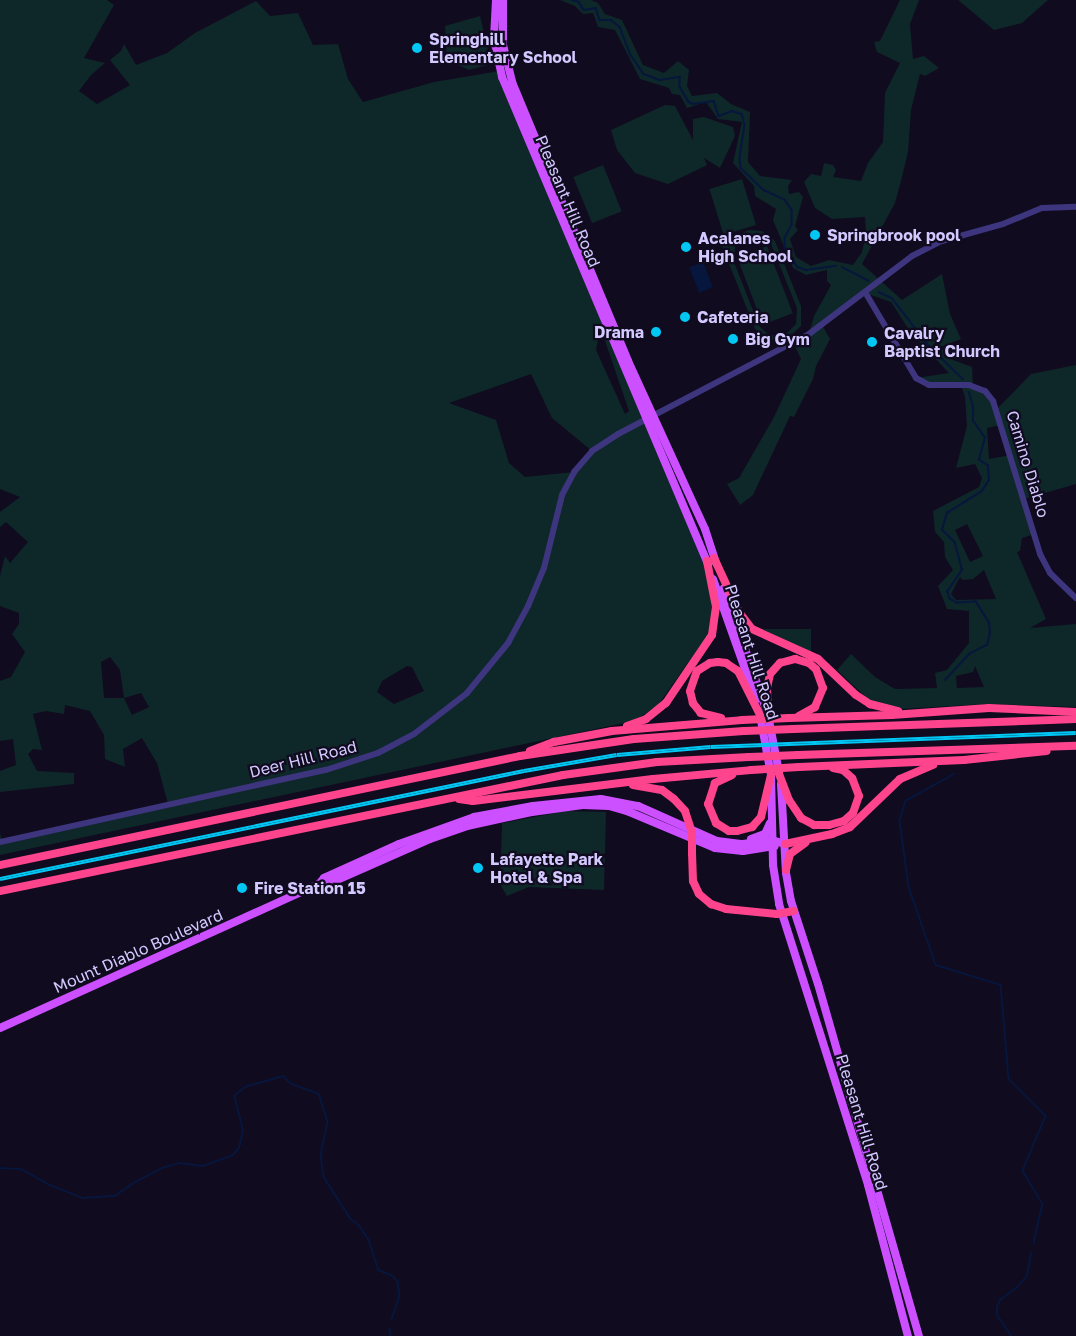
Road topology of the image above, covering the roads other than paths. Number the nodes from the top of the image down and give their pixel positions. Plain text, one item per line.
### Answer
1 (491, 0) edge
2 (496, 0) edge
3 (503, 0) edge
4 (494, 16) junction
5 (1072, 207) edge
6 (865, 292) junction
7 (654, 416) junction
8 (646, 420) junction
9 (710, 560) junction
10 (1076, 598) edge
11 (925, 712) junction
12 (1076, 712) edge
13 (764, 715) junction
14 (789, 718) junction
15 (1076, 719) edge
16 (742, 720) junction
17 (612, 731) junction
18 (1071, 746) edge
19 (520, 756) junction
20 (964, 760) junction
21 (799, 767) junction
22 (751, 770) junction
23 (775, 774) junction
24 (570, 789) junction
25 (452, 798) junction
26 (772, 810) junction
27 (812, 839) junction
28 (0, 842) edge
29 (734, 843) junction
30 (772, 843) junction
31 (785, 844) junction
32 (0, 865) edge
33 (786, 870) junction
34 (320, 884) junction
35 (0, 891) edge
36 (794, 911) junction
37 (782, 914) junction
38 (0, 1028) edge
39 (908, 1336) edge
40 (919, 1336) edge

1 - 4 main road
2 - 4 main road, Pleasant Hill Road
3 - 7 main road, Pleasant Hill Road
4 - 8 main road, Pleasant Hill Road
5 - 6 street, Deer Hill Road
6 - 7 street, Deer Hill Road
6 - 10 street, Camino Diablo
7 - 8 street, Deer Hill Road
7 - 9 main road, Pleasant Hill Road
8 - 9 main road, Pleasant Hill Road
8 - 28 street, Deer Hill Road
9 - 11 highway
9 - 13 main road, Pleasant Hill Road
9 - 17 highway
11 - 12 highway
11 - 14 highway
13 - 14 highway
13 - 16 highway
13 - 23 main road, Pleasant Hill Road
14 - 16 highway, bridge
15 - 19 highway, bridge
16 - 17 highway
17 - 19 highway
18 - 20 highway
18 - 25 highway, bridge
19 - 32 highway
20 - 21 highway
20 - 27 highway
21 - 22 highway, bridge
21 - 23 highway
22 - 23 highway
22 - 24 highway
23 - 26 main road, Pleasant Hill Road
23 - 31 main road, Pleasant Hill Road
24 - 25 highway
24 - 37 highway, bridge
25 - 35 highway
26 - 29 main road
26 - 30 main road, Pleasant Hill Road
27 - 31 highway
27 - 33 highway
29 - 30 main road, Mount Diablo Boulevard
29 - 34 main road, Mount Diablo Boulevard
30 - 31 main road, Mount Diablo Boulevard
30 - 34 main road, Mount Diablo Boulevard
30 - 37 main road, Pleasant Hill Road
31 - 33 main road, Pleasant Hill Road
33 - 36 main road, Pleasant Hill Road
34 - 38 main road, Mount Diablo Boulevard
36 - 37 highway
36 - 40 main road, Pleasant Hill Road
37 - 39 main road, Pleasant Hill Road

